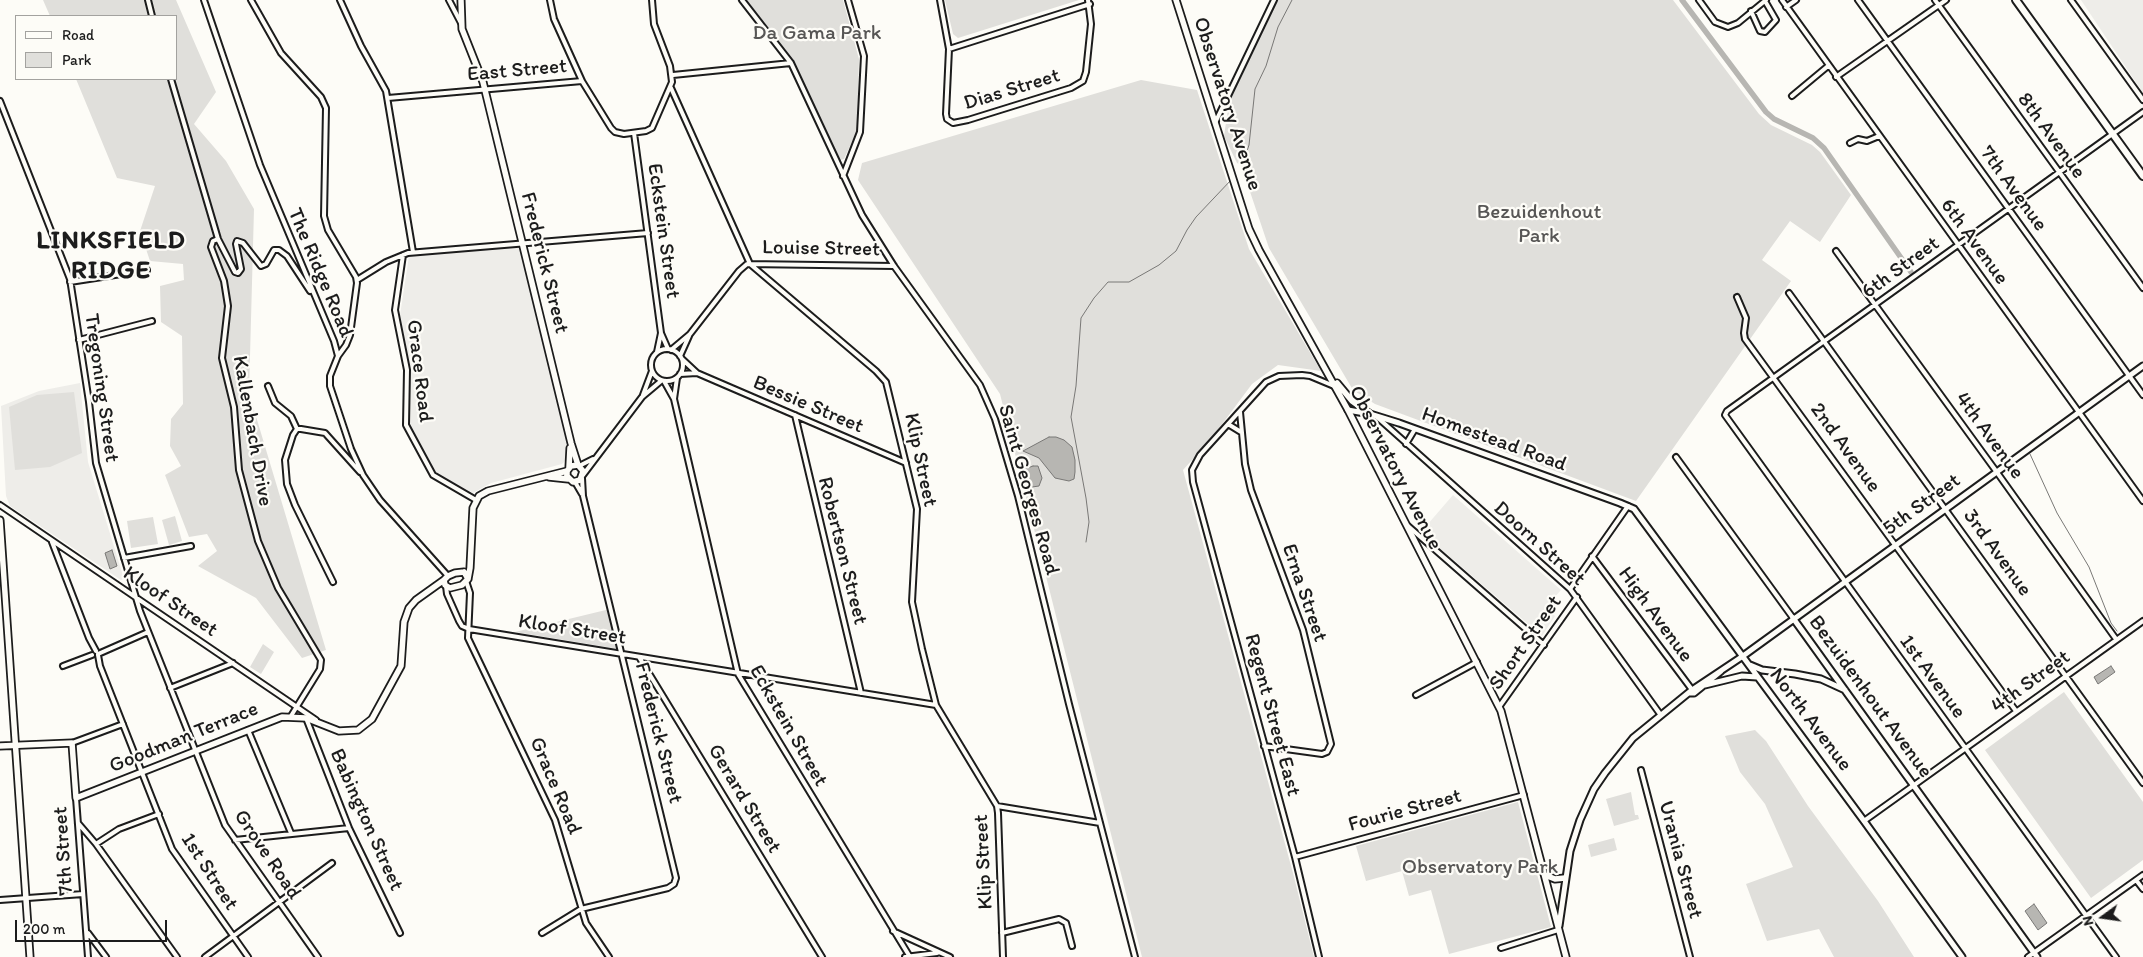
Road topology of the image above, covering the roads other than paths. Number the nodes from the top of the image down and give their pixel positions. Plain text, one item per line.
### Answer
1 (148, 0) edge
2 (204, 0) edge
3 (251, 0) edge
4 (340, 0) edge
5 (449, 0) edge
6 (461, 0) edge
7 (550, 0) edge
8 (652, 0) edge
9 (742, 0) edge
10 (848, 0) edge
11 (940, 0) edge
12 (1176, 0) edge
13 (1274, 0) edge
14 (1699, 0) edge
15 (1765, 0) edge
16 (1782, 0) edge
17 (1796, 0) edge
18 (1858, 0) edge
19 (1935, 0) edge
20 (1946, 0) edge
21 (2016, 0) edge
22 (2071, 0) edge
23 (1089, 2) edge
24 (1938, 5) junction
25 (1786, 7) junction
26 (1751, 11) junction
27 (152, 15) edge
28 (462, 25) junction
29 (1888, 42) junction
30 (949, 49) junction
31 (792, 63) junction
32 (1828, 66) junction
33 (673, 75) junction
34 (1836, 77) junction
35 (171, 80) edge
36 (582, 81) junction
37 (671, 88) junction
38 (485, 90) junction
39 (1792, 96) dead end
40 (388, 98) junction
41 (2143, 100) edge
42 (0, 101) edge
43 (2143, 112) edge
44 (1215, 123) junction
45 (634, 133) junction
46 (2112, 133) junction
47 (1879, 136) junction
48 (1850, 143) dead end
49 (2058, 173) junction
50 (843, 176) junction
51 (2143, 176) edge
52 (2008, 209) junction
53 (648, 233) junction
54 (218, 239) junction
55 (523, 244) junction
56 (1958, 245) junction
57 (1836, 251) dead end
58 (413, 252) junction
59 (403, 255) junction
60 (750, 264) junction
61 (894, 266) junction
62 (147, 270) dead end
63 (357, 280) junction
64 (70, 282) junction
65 (2143, 288) edge
66 (1790, 293) dead end
67 (1737, 297) dead end
68 (317, 301) junction
69 (1875, 304) junction
70 (152, 321) dead end
71 (661, 333) junction
72 (690, 334) junction
73 (80, 340) junction
74 (1825, 341) junction
75 (670, 350) junction
76 (657, 352) junction
77 (338, 356) junction
78 (681, 358) junction
79 (2143, 366) edge
80 (652, 371) junction
81 (1328, 372) junction
82 (698, 373) junction
83 (679, 376) junction
84 (2129, 376) junction
85 (1775, 377) junction
86 (663, 381) junction
87 (268, 386) dead end
88 (1336, 387) junction
89 (2143, 395) edge
90 (642, 397) junction
91 (674, 399) junction
92 (1348, 410) junction
93 (1240, 412) junction
94 (2079, 412) junction
95 (1725, 414) joint
96 (795, 415) junction
97 (1373, 415) junction
98 (1228, 424) junction
99 (297, 429) junction
100 (1415, 429) junction
101 (1241, 432) junction
102 (571, 443) junction
103 (1406, 444) junction
104 (1676, 457) dead end
105 (595, 458) junction
106 (906, 463) junction
107 (578, 466) junction
108 (568, 469) junction
109 (1996, 471) junction
110 (363, 475) junction
111 (583, 476) junction
112 (546, 477) junction
113 (568, 479) junction
114 (576, 482) junction
115 (584, 496) junction
116 (476, 500) junction
117 (2143, 501) edge
118 (0, 505) edge
119 (1628, 506) junction
120 (1946, 508) junction
121 (0, 520) edge
122 (1406, 525) junction
123 (51, 541) junction
124 (1896, 544) junction
125 (191, 546) dead end
126 (1592, 556) junction
127 (124, 558) junction
128 (471, 560) junction
129 (455, 573) junction
130 (467, 580) junction
131 (1844, 581) junction
132 (333, 582) dead end
133 (446, 582) junction
134 (1570, 589) junction
135 (2, 591) edge
136 (135, 596) junction
137 (1577, 597) junction
138 (1793, 618) junction
139 (2143, 621) edge
140 (462, 626) junction
141 (469, 629) junction
142 (148, 632) junction
143 (468, 638) junction
144 (2116, 639) junction
145 (1544, 645) junction
146 (621, 653) junction
147 (95, 654) junction
148 (639, 656) junction
149 (1743, 656) junction
150 (1477, 662) junction
151 (234, 664) junction
152 (1748, 664) junction
153 (63, 666) dead end
154 (1721, 671) junction
155 (1767, 671) junction
156 (738, 674) junction
157 (2065, 675) junction
158 (1757, 677) junction
159 (1762, 684) junction
160 (1705, 685) junction
161 (170, 688) junction
162 (1846, 691) junction
163 (1692, 692) junction
164 (861, 693) junction
165 (1416, 694) dead end
166 (936, 705) junction
167 (296, 706) junction
168 (1499, 707) junction
169 (2016, 711) junction
170 (1660, 714) junction
171 (291, 716) junction
172 (306, 718) junction
173 (123, 724) junction
174 (323, 725) junction
175 (248, 730) junction
176 (72, 743) junction
177 (15, 745) junction
178 (0, 746) edge
179 (1264, 746) junction
180 (1965, 748) junction
181 (196, 751) junction
182 (1641, 770) dead end
183 (142, 772) junction
184 (2143, 783) edge
185 (1914, 785) junction
186 (1524, 795) junction
187 (76, 798) junction
188 (997, 806) junction
189 (159, 814) junction
190 (1864, 821) junction
191 (78, 823) junction
192 (1100, 823) junction
193 (349, 828) junction
194 (291, 833) junction
195 (235, 840) junction
196 (96, 844) junction
197 (1295, 857) junction
198 (332, 863) dead end
199 (1545, 875) junction
200 (2143, 875) edge
201 (1565, 878) junction
202 (2136, 880) junction
203 (2143, 889) edge
204 (83, 894) junction
205 (26, 899) junction
206 (0, 900) edge
207 (280, 903) junction
208 (581, 909) junction
209 (2086, 916) junction
210 (1558, 930) junction
211 (86, 931) junction
212 (893, 931) junction
213 (400, 933) dead end
214 (542, 933) dead end
215 (1002, 933) junction
216 (234, 937) junction
217 (1072, 946) dead end
218 (1501, 948) dead end
219 (936, 954) edge
220 (2035, 955) edge
221 (30, 957) edge
222 (88, 957) edge
223 (106, 957) edge
224 (177, 957) edge
225 (205, 957) edge
226 (248, 957) edge
227 (318, 957) edge
228 (608, 957) edge
229 (822, 957) edge
230 (908, 957) edge
231 (950, 957) edge
232 (1003, 957) edge
233 (1136, 957) edge
234 (1319, 957) edge
235 (1566, 957) edge
236 (1690, 957) edge
237 (1962, 957) edge
238 (2028, 957) edge
239 (2116, 957) edge

1 - 27 street
2 - 68 street, The Ridge Road
3 - 63 street
4 - 40 street
5 - 28 street
6 - 28 main road, Frederick Street
7 - 36 street
8 - 33 street
9 - 31 street, Saint Georges Road
10 - 50 street
11 - 30 street
12 - 44 main road, Observatory Avenue
13 - 44 street
14 - 26 street
15 - 26 street
15 - 26 street
16 - 25 street, 6th Avenue
17 - 25 street
18 - 29 street, 7th Avenue
19 - 24 street, 8th Avenue
20 - 24 street
21 - 46 main road
22 - 41 street
23 - 30 street
23 - 30 street, Dias Street
24 - 29 street
24 - 49 street, 8th Avenue
25 - 32 street, 6th Avenue
28 - 38 main road, Frederick Street
29 - 34 street
29 - 52 street, 7th Avenue
31 - 33 street
31 - 50 street, Saint Georges Road
32 - 34 street, 6th Avenue
32 - 39 street
33 - 37 street
34 - 47 street, 6th Avenue
35 - 54 street, Kallenbach Drive
36 - 38 street, East Street
36 - 45 street, East Street
37 - 45 street
37 - 60 street, Klip Street
38 - 40 street, East Street
38 - 55 main road, Frederick Street
40 - 58 street
42 - 64 street, Tregoning Street
43 - 46 street, 6th Street
44 - 81 main road, Observatory Avenue
45 - 53 street, Eckstein Street
46 - 49 street, 6th Street
46 - 51 main road
47 - 48 street
47 - 56 street, 6th Avenue
49 - 52 street, 6th Street
49 - 65 street, 8th Avenue
50 - 61 street, Saint Georges Road
52 - 56 street, 6th Street
52 - 84 street, 7th Avenue
53 - 55 street
53 - 71 street, Eckstein Street
54 - 68 street
54 - 167 street, Kallenbach Drive
55 - 58 street
55 - 102 main road, Frederick Street
56 - 69 street, 6th Street
56 - 94 street, 6th Avenue
57 - 69 street, 4th Avenue
58 - 59 street
59 - 63 street
59 - 116 street, Grace Road
60 - 61 street, Louise Street
60 - 72 street, Louise Street
60 - 106 street, Klip Street
61 - 192 street, Saint Georges Road
62 - 64 street
63 - 77 street
64 - 73 street, Tregoning Street
66 - 74 street, 3rd Avenue
67 - 85 street, 2nd Avenue
68 - 77 street, The Ridge Road
69 - 74 street, 6th Street
69 - 109 street, 4th Avenue
70 - 73 street
71 - 75 street, Eckstein Street
71 - 76 street, Eckstein Street
72 - 75 street, Louise Street
72 - 78 street, Louise Street
73 - 127 street, Tregoning Street
74 - 85 street, 6th Street
74 - 120 street, 3rd Avenue
75 - 76 street
75 - 78 street
76 - 80 street
77 - 110 street, The Ridge Road
78 - 82 street, Bessie Street
78 - 83 street
79 - 84 street, 5th Street
80 - 86 street
80 - 90 street
81 - 88 main road, Observatory Avenue
81 - 97 main road
82 - 83 street, Bessie Street
82 - 96 street, Bessie Street
83 - 86 street
83 - 91 street, Eckstein Street
84 - 89 street, 7th Avenue
84 - 94 street, 5th Street
85 - 95 street, 6th Street
85 - 124 street, 2nd Avenue
86 - 90 street
86 - 91 street, Eckstein Street
87 - 99 street
88 - 92 main road, Observatory Avenue
88 - 93 street
90 - 105 street
91 - 156 street, Eckstein Street
92 - 97 street, Homestead Road
92 - 122 main road, Observatory Avenue
93 - 98 street
93 - 101 street, Erna Street
94 - 109 street, 5th Street
94 - 117 street, 6th Avenue
95 - 131 street, 1st Avenue
96 - 106 street, Bessie Street
96 - 164 street, Robertson Street
97 - 100 street, Homestead Road
97 - 103 street, Doorn Street
98 - 101 street
98 - 179 street, Regent Street East
99 - 110 street
99 - 132 street
100 - 103 street
100 - 119 street, Homestead Road
101 - 179 street, Erna Street
102 - 107 main road, Frederick Street
102 - 108 main road, Frederick Street
103 - 134 street, Doorn Street
104 - 138 street, Bezuidenhout Avenue
105 - 107 street
105 - 111 street
106 - 166 street, Klip Street
107 - 108 main road
107 - 111 main road
108 - 112 main road
108 - 113 main road
109 - 120 street, 5th Street
109 - 144 street, 4th Avenue
110 - 133 street, The Ridge Road
111 - 114 main road
111 - 115 street, Frederick Street
112 - 113 main road
112 - 116 main road
113 - 114 main road
114 - 115 street, Frederick Street
115 - 146 street, Frederick Street
116 - 128 main road
118 - 123 street, Kloof Street
119 - 126 street
119 - 149 street, North Avenue
120 - 124 street, 5th Street
120 - 157 street, 3rd Avenue
121 - 135 main road
122 - 145 street
122 - 150 main road, Observatory Avenue
123 - 136 street, Kloof Street
123 - 147 street, 1st Street
124 - 131 street, 5th Street
124 - 169 street, 2nd Avenue
125 - 127 street
126 - 134 street
126 - 163 street, High Avenue
127 - 136 street, Tregoning Street
128 - 129 main road
128 - 130 main road
129 - 130 main road
129 - 133 main road
130 - 133 main road
130 - 141 street
131 - 138 street, 5th Street
131 - 180 street, 1st Avenue
133 - 140 street
133 - 174 main road, Goodman Terrace
134 - 137 street, Doorn Street
135 - 177 main road
136 - 142 street, Grove Road
136 - 151 street, Kloof Street
137 - 145 street, Short Street
137 - 170 street, Doorn Street
138 - 149 street, 5th Street
138 - 162 street, Bezuidenhout Avenue
139 - 144 street, 4th Street
140 - 141 street
140 - 143 street, Grace Road
141 - 143 street
141 - 146 street, Kloof Street
142 - 147 street
142 - 161 street, Grove Road
143 - 208 street, Grace Road
144 - 157 street, 4th Street
145 - 168 street, Short Street
146 - 148 street, Kloof Street
146 - 208 street, Frederick Street
147 - 153 street
147 - 173 street, 1st Street
148 - 156 street, Kloof Street
148 - 229 street, Gerard Street
149 - 152 street, North Avenue
149 - 154 street, 5th Street
150 - 165 street
150 - 168 main road, Observatory Avenue
151 - 161 street
151 - 167 street, Kloof Street
152 - 155 street
152 - 158 street, North Avenue
154 - 160 street, 5th Street
154 - 163 street, 5th Street
155 - 159 street
155 - 162 street
156 - 164 street, Kloof Street
156 - 212 street, Eckstein Street
157 - 169 street, 4th Street
157 - 184 street, 3rd Avenue
158 - 159 street, North Avenue
158 - 160 street
159 - 190 street, North Avenue
160 - 163 street, 5th Street
161 - 181 street, Grove Road
162 - 185 street, Bezuidenhout Avenue
163 - 170 street
164 - 166 street, Kloof Street
166 - 188 street, Klip Street
167 - 171 street, Kallenbach Drive
167 - 174 street, Kloof Street
168 - 186 main road, Observatory Avenue
169 - 180 street, 4th Street
170 - 201 street
171 - 172 main road, Goodman Terrace
171 - 175 main road, Goodman Terrace
172 - 174 main road, Goodman Terrace
172 - 193 street, Babington Street
173 - 176 street
173 - 183 street, 1st Street
175 - 181 main road, Goodman Terrace
175 - 194 street
176 - 177 main road
176 - 187 main road, 7th Street
177 - 178 main road
177 - 205 main road
179 - 197 street, Regent Street East
180 - 185 street, 4th Street
180 - 209 street, 1st Avenue
181 - 183 main road, Goodman Terrace
181 - 195 street, Grove Road
182 - 236 street, Urania Street
183 - 187 main road, Goodman Terrace
183 - 189 street, 1st Street
185 - 190 street, 4th Street
185 - 220 street, Bezuidenhout Avenue
186 - 197 street, Fourie Street
186 - 199 main road, Observatory Avenue
187 - 191 street, 7th Street
188 - 192 street
188 - 215 street, Klip Street
189 - 196 street
189 - 216 street, 1st Street
190 - 237 street, North Avenue
191 - 196 street
191 - 204 street, 7th Street
192 - 233 street, Saint Georges Road
193 - 194 street
193 - 213 street, Babington Street
194 - 195 street
195 - 207 street, Grove Road
196 - 224 street
197 - 234 street, Regent Street East
198 - 207 street
199 - 201 main road
199 - 210 main road, Observatory Avenue
200 - 202 street
201 - 210 street
202 - 203 street
202 - 209 street
204 - 205 street
204 - 211 street, 7th Street
205 - 206 street
205 - 221 main road
207 - 216 street
207 - 227 street, Grove Road
208 - 214 street
208 - 228 street, Grace Road
209 - 220 street
209 - 239 street, 1st Avenue
210 - 218 street
210 - 235 main road, Observatory Avenue
211 - 222 street, 7th Street
211 - 223 street
212 - 219 street
212 - 230 street, Eckstein Street
215 - 217 street
215 - 232 street, Klip Street
216 - 225 street
216 - 226 street, 1st Street
219 - 230 street
219 - 231 street
220 - 238 street

